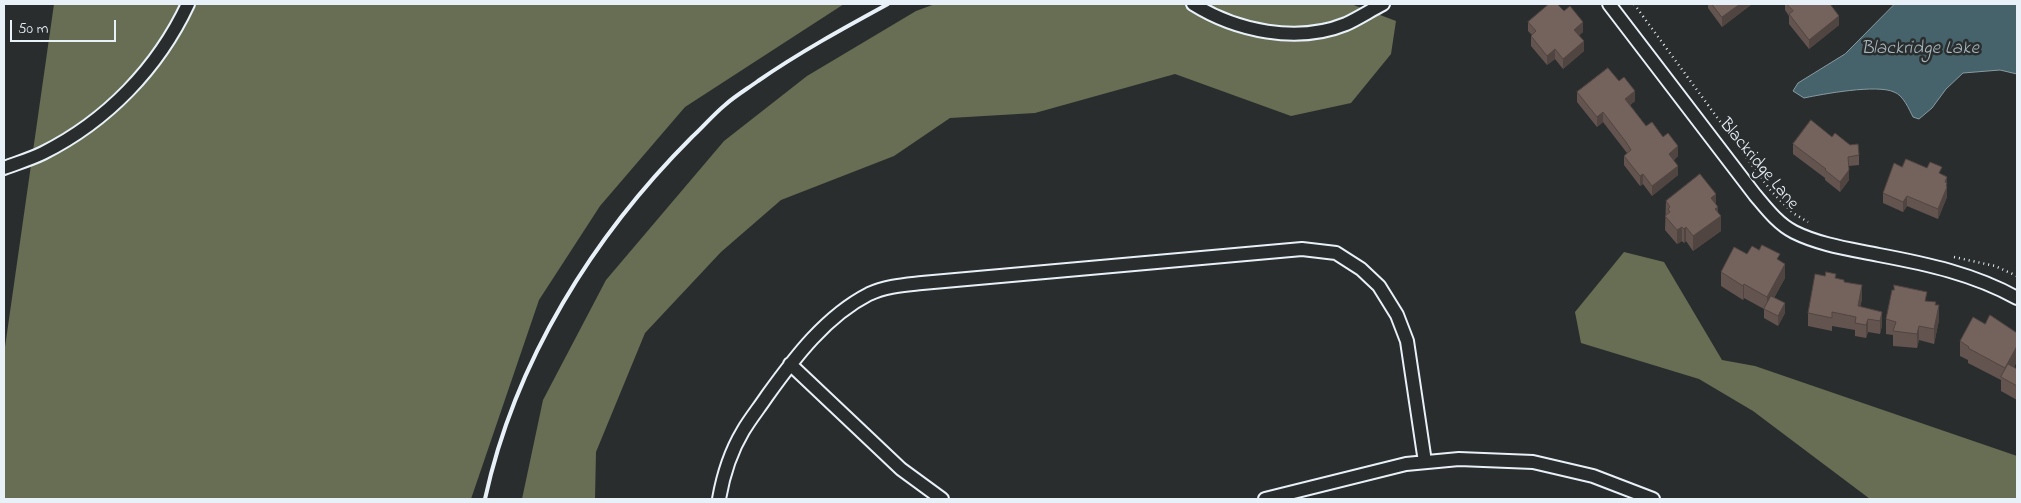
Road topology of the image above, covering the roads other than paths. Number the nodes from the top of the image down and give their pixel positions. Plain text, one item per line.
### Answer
1 (188, 4) edge
2 (1192, 4) edge
3 (1383, 4) edge
4 (1609, 4) edge
5 (4, 168) edge
6 (2017, 298) edge
7 (790, 364) junction
8 (1425, 462) junction
9 (719, 499) edge
10 (942, 499) edge
11 (1265, 499) edge
12 (1653, 499) edge

1 - 5 street
2 - 3 street
4 - 6 street, Blackridge Lane
7 - 8 street
7 - 9 street
7 - 10 street
8 - 11 street
8 - 12 street

